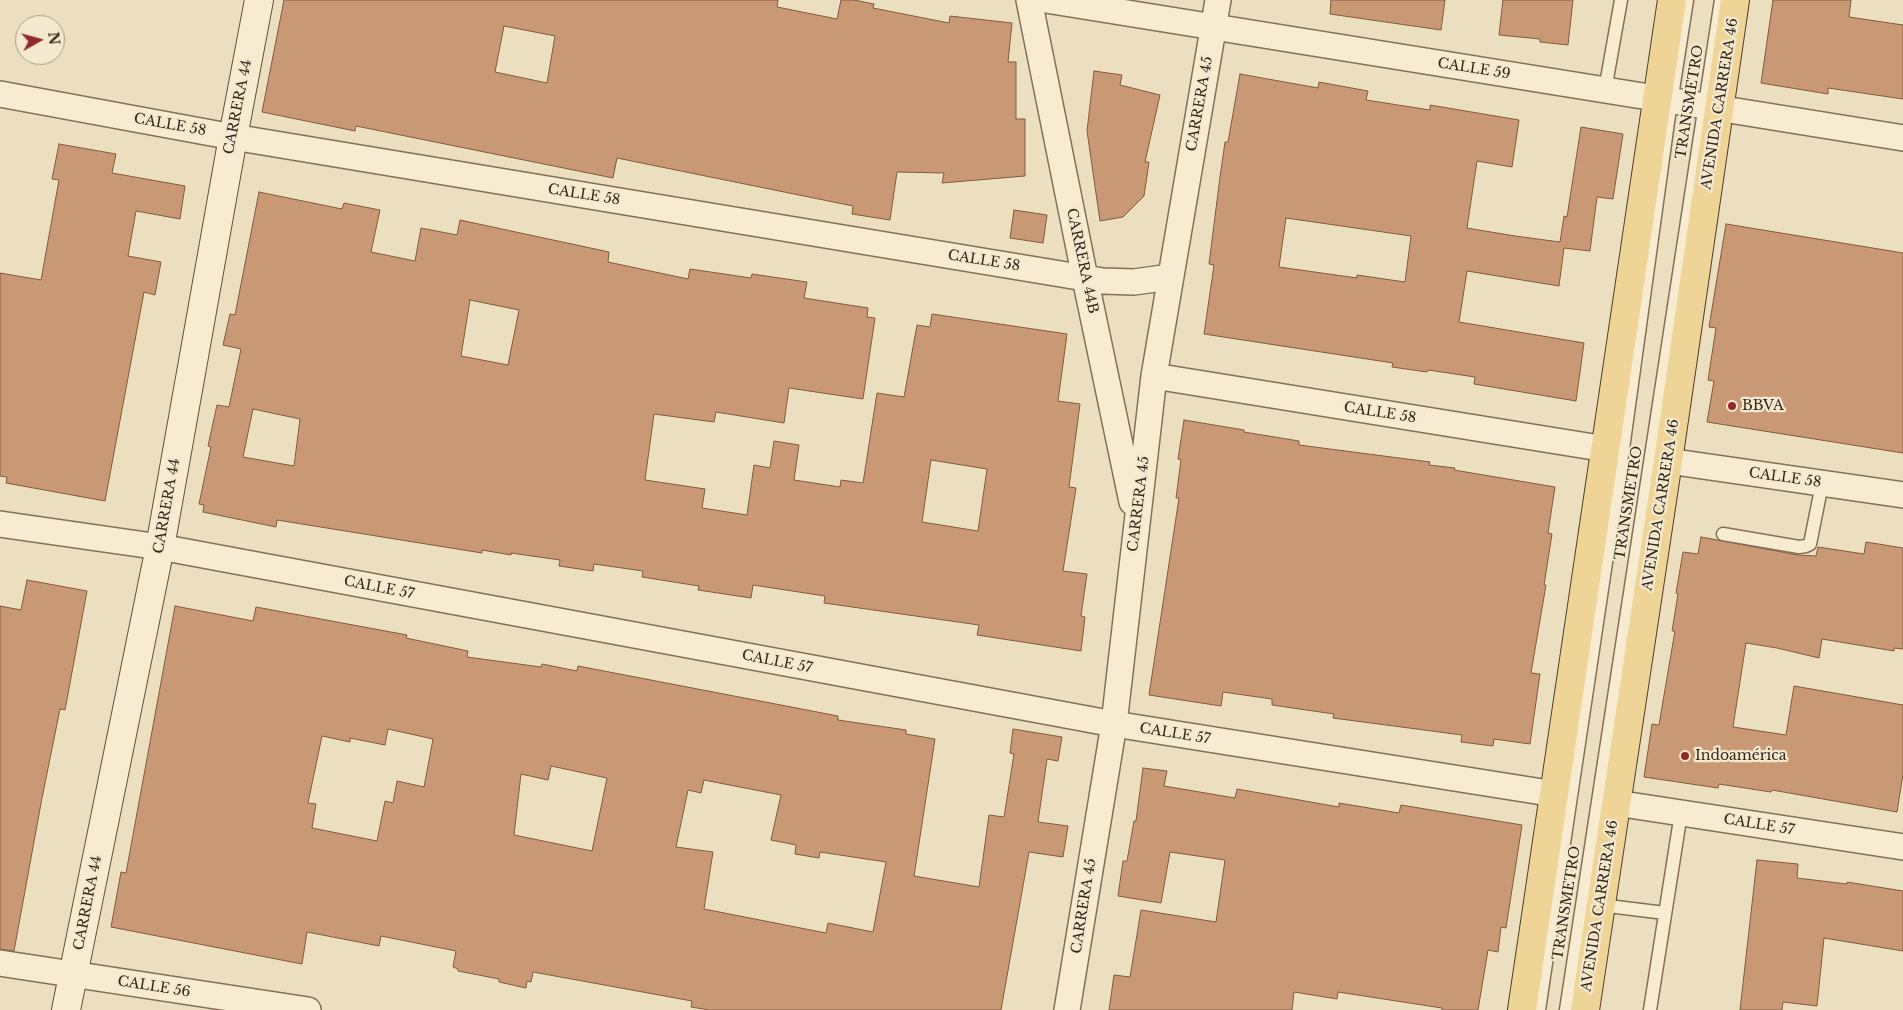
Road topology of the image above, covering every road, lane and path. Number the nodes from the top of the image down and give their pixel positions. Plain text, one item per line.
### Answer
1 (259, 0) edge
2 (1029, 0) edge
3 (1046, 0) edge
4 (1218, 0) edge
5 (1620, 0) edge
6 (1672, 0) edge
7 (1688, 0) edge
8 (1721, 0) edge
9 (1735, 0) edge
10 (1214, 27) junction
11 (1605, 90) junction
12 (0, 94) edge
13 (1664, 100) junction
14 (1712, 107) junction
15 (233, 136) junction
16 (1903, 138) edge
17 (1170, 277) junction
18 (1085, 278) junction
19 (1154, 376) junction
20 (1606, 449) junction
21 (1668, 461) junction
22 (1822, 484) junction
23 (1903, 496) edge
24 (1136, 522) junction
25 (0, 524) edge
26 (1723, 534) dead end
27 (160, 547) junction
28 (1114, 724) junction
29 (1554, 794) junction
30 (1616, 803) junction
31 (1681, 813) junction
32 (1903, 847) edge
33 (1600, 905) junction
34 (1665, 913) junction
35 (0, 963) edge
36 (74, 975) junction
37 (66, 1010) edge
38 (308, 1010) edge
39 (1067, 1010) edge
40 (1522, 1010) edge
41 (1539, 1010) edge
42 (1566, 1010) edge
43 (1585, 1010) edge
44 (1650, 1010) edge

1 - 15 street, CARRERA 44
2 - 18 street, CARRERA 44B
3 - 10 street, CALLE 59
4 - 10 street, CARRERA 45
5 - 11 lane
6 - 13 main road
7 - 13 lane, TRANSMETRO
8 - 14 lane, TRANSMETRO
9 - 14 main road, AVENIDA CARRERA 46
10 - 11 street, CALLE 59
10 - 17 street, CARRERA 45
11 - 13 street, CALLE 59
12 - 15 street, CALLE 58
13 - 14 street, CALLE 59
13 - 20 main road
13 - 41 lane, TRANSMETRO
14 - 16 street, CALLE 59
14 - 21 main road, AVENIDA CARRERA 46
14 - 42 lane, TRANSMETRO
15 - 18 street, CALLE 58
15 - 27 street, CARRERA 44
17 - 18 street, CALLE 58
17 - 19 street, CARRERA 45
18 - 24 street, CARRERA 44B
19 - 20 street, CALLE 58
19 - 24 street, CARRERA 45
20 - 29 main road
21 - 22 street, CALLE 58
21 - 30 main road, AVENIDA CARRERA 46
22 - 23 street, CALLE 58
22 - 26 lane
24 - 28 street, CARRERA 45
25 - 27 street, CALLE 57
27 - 28 street, CALLE 57
27 - 36 street, CARRERA 44
28 - 29 street, CALLE 57
28 - 39 street, CARRERA 45
29 - 40 main road
30 - 31 street, CALLE 57
30 - 33 main road, AVENIDA CARRERA 46
31 - 32 street, CALLE 57
31 - 34 lane
33 - 34 lane
33 - 43 main road, AVENIDA CARRERA 46
34 - 44 lane
35 - 36 street, CALLE 56
36 - 37 street, CARRERA 44
36 - 38 street, CALLE 56

